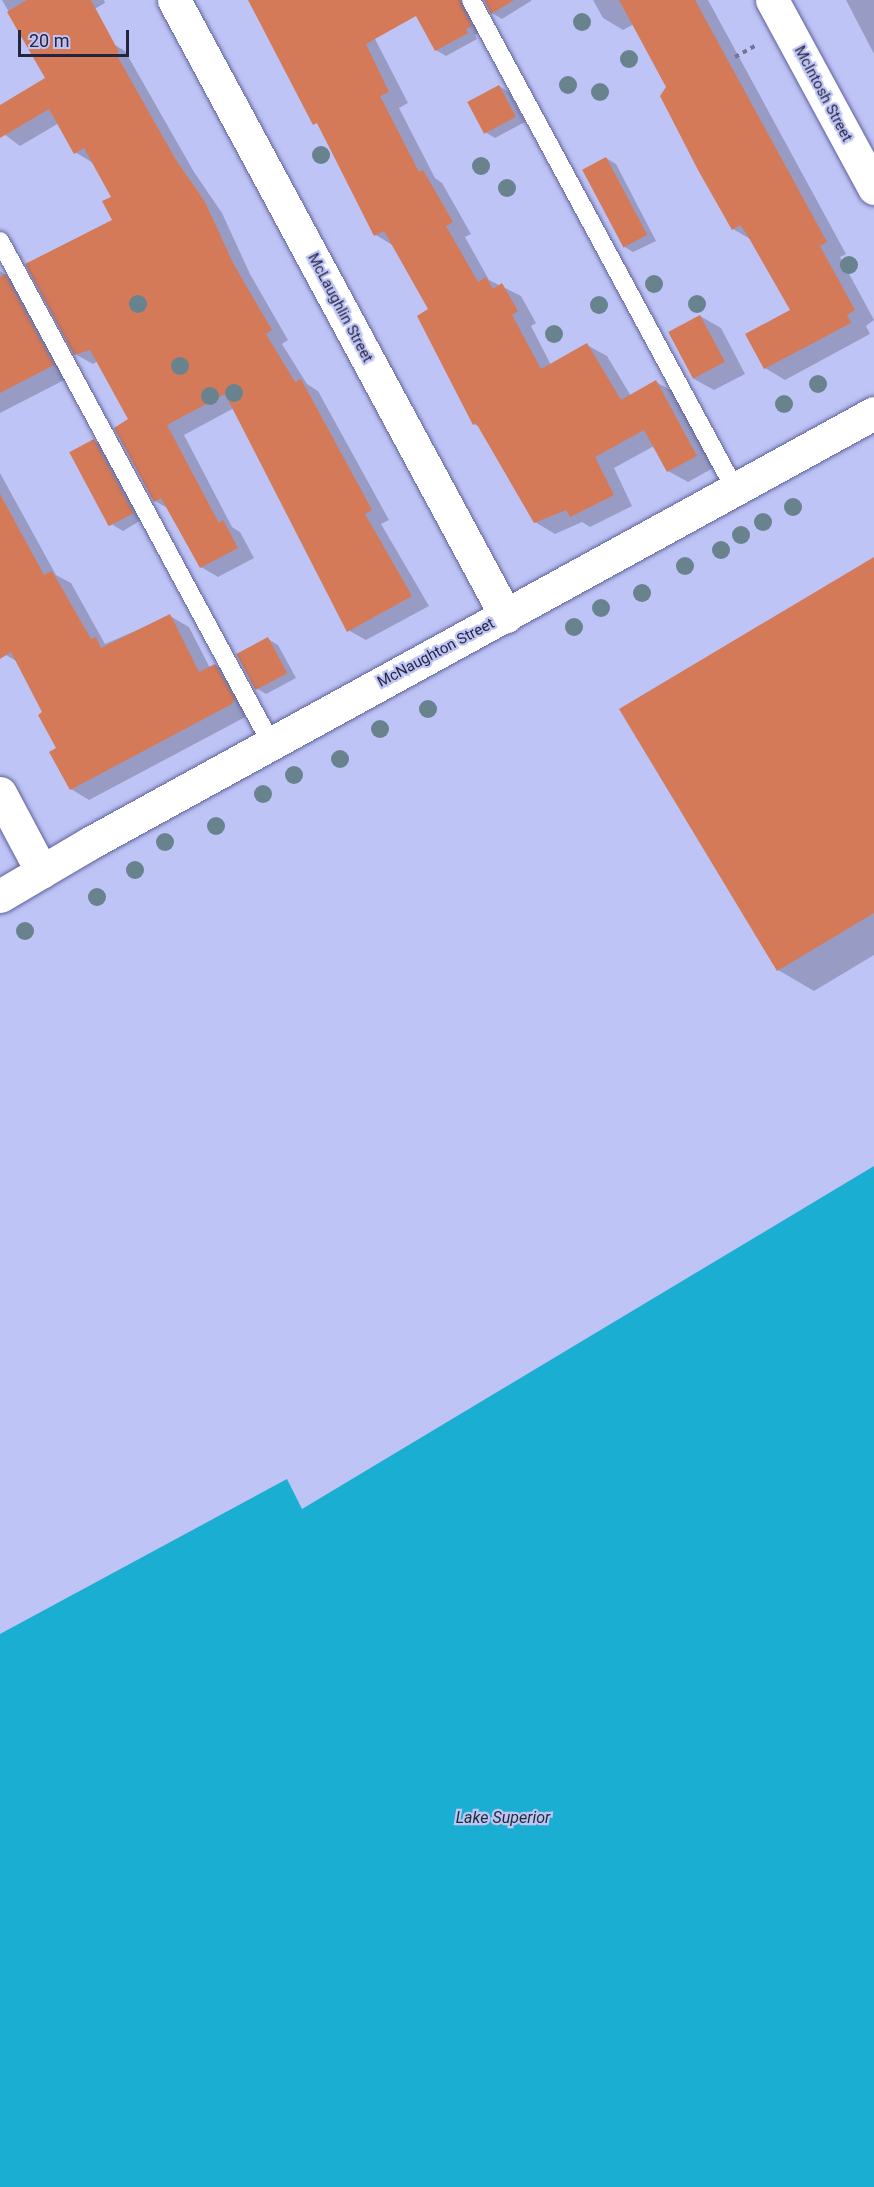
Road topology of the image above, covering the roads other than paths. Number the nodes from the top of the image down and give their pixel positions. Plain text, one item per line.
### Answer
1 (174, 0) edge
2 (471, 0) edge
3 (772, 0) edge
4 (874, 188) edge
5 (0, 241) edge
6 (874, 413) edge
7 (735, 489) junction
8 (506, 616) junction
9 (271, 743) junction
10 (0, 793) edge
11 (42, 872) junction
12 (0, 897) edge

1 - 8 street, McLaughlin Street
2 - 7 lane
3 - 4 street, McIntosh Street
5 - 9 lane
6 - 7 street, McNaughton Street
7 - 8 street, McNaughton Street
8 - 9 street, McNaughton Street
9 - 11 street, McNaughton Street
10 - 11 street
11 - 12 street, McNaughton Street

